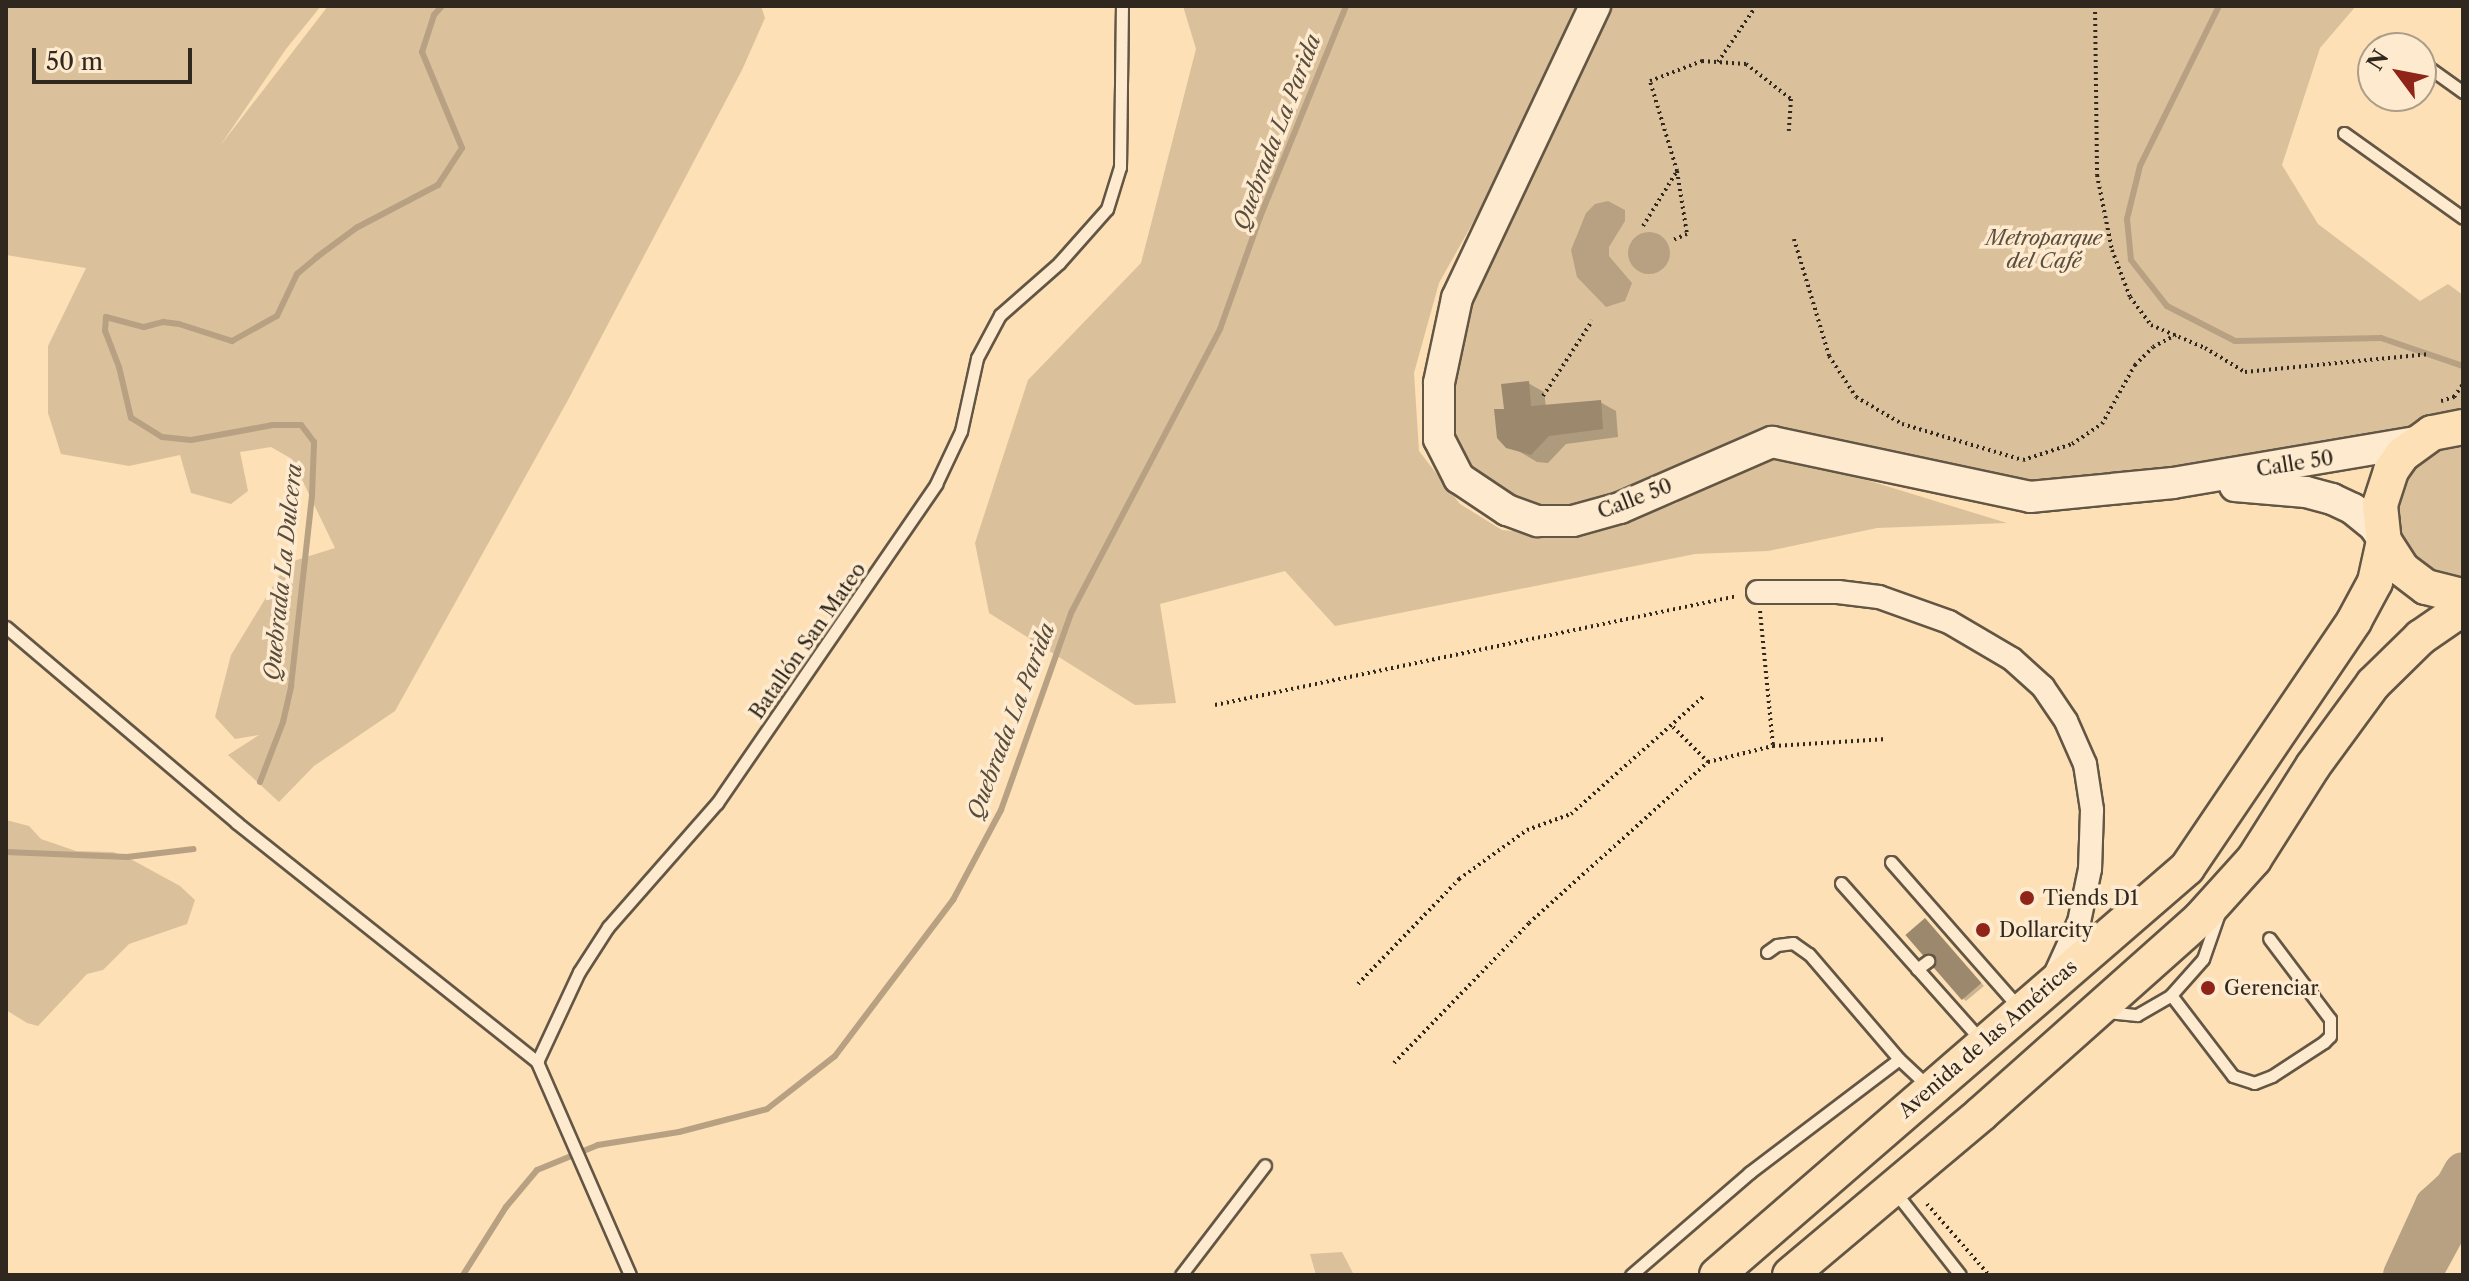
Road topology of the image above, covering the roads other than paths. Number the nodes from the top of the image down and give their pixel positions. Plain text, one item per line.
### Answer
1 (1595, 6) edge
2 (1119, 8) edge
3 (2437, 73) edge
4 (2463, 92) edge
5 (2344, 133) dead end
6 (2463, 218) edge
7 (2451, 419) edge
8 (2416, 442) junction
9 (2173, 483) junction
10 (2384, 541) junction
11 (1758, 592) road end
12 (2463, 596) edge
13 (2463, 608) edge
14 (6, 627) edge
15 (1891, 862) dead end
16 (1841, 883) dead end
17 (2227, 893) junction
18 (2079, 922) junction
19 (2111, 934) junction
20 (2269, 938) dead end
21 (1767, 952) dead end
22 (1928, 961) dead end
23 (1917, 969) junction
24 (2051, 983) junction
25 (2171, 995) junction
26 (2021, 1010) junction
27 (2095, 1011) junction
28 (1984, 1043) junction
29 (1899, 1059) junction
30 (537, 1062) junction
31 (1931, 1088) junction
32 (1265, 1165) dead end
33 (1899, 1183) junction
34 (630, 1275) edge
35 (1181, 1275) edge
36 (1631, 1275) edge
37 (1717, 1275) edge
38 (1790, 1275) edge
39 (1960, 1275) edge

1 - 9 street, Calle 50
2 - 30 lane, Batallón San Mateo
3 - 4 lane
5 - 6 lane
7 - 8 main road
8 - 9 street, Calle 50
8 - 10 main road, Avenida de las Américas
9 - 10 street, Calle 50
10 - 12 main road
10 - 19 main road, Avenida de las Américas
11 - 18 street
13 - 17 main road
14 - 30 lane
15 - 26 lane
16 - 23 lane
17 - 25 lane
17 - 27 main road
18 - 19 street
18 - 24 street
19 - 24 main road, Avenida de las Américas
20 - 25 lane
21 - 29 lane
22 - 23 lane
23 - 28 lane
24 - 26 main road, Avenida de las Américas
25 - 27 lane
26 - 28 main road, Avenida de las Américas
27 - 33 main road
28 - 31 main road, Avenida de las Américas
29 - 31 lane
29 - 36 lane
30 - 34 lane
31 - 37 main road, Avenida de las Américas
32 - 35 lane
33 - 38 main road
33 - 39 lane

